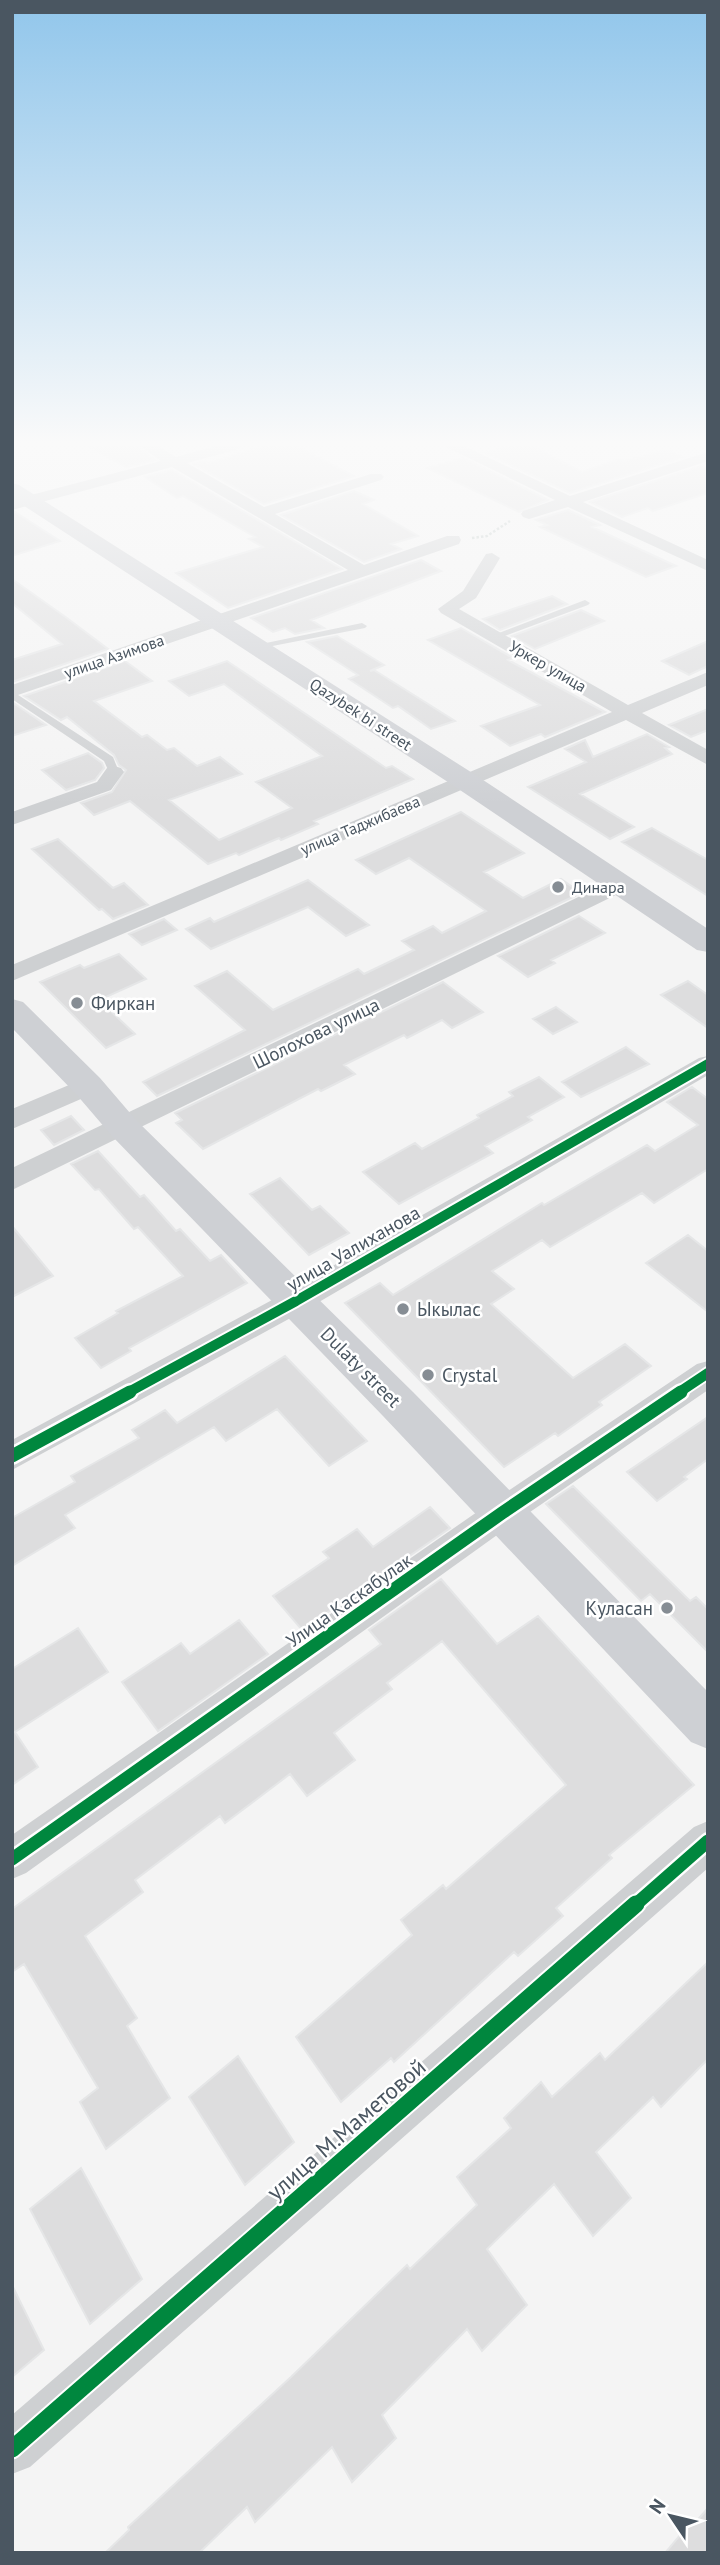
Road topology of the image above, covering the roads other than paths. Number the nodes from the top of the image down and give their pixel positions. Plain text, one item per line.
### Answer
1 (129, 566) edge
2 (353, 566) edge
3 (378, 566) edge
4 (487, 566) edge
5 (362, 571) junction
6 (585, 603) dead end
7 (218, 621) junction
8 (362, 626) dead end
9 (496, 636) junction
10 (257, 646) junction
11 (708, 678) edge
12 (12, 692) edge
13 (627, 712) junction
14 (708, 760) edge
15 (114, 772) joint
16 (464, 780) junction
17 (12, 819) edge
18 (618, 885) junction
19 (708, 943) edge
20 (12, 974) edge
21 (12, 1009) edge
22 (708, 1065) edge
23 (88, 1086) junction
24 (12, 1120) edge
25 (124, 1128) junction
26 (12, 1180) edge
27 (296, 1301) junction
28 (708, 1373) edge
29 (12, 1456) edge
30 (502, 1513) junction
31 (708, 1726) edge
32 (708, 1841) edge
33 (12, 1859) edge
34 (12, 2449) edge

1 - 7 main road, Qazybek bi street
2 - 5 street
3 - 5 street, улица Азимова
4 - 9 street, Уркер улица
5 - 7 street, улица Азимова
6 - 9 lane
7 - 10 main road, Qazybek bi street
7 - 12 street, улица Азимова
8 - 10 lane
9 - 13 street, Уркер улица
10 - 16 main road, Qazybek bi street
11 - 13 street, улица Таджибаева
12 - 15 lane
13 - 14 street, Уркер улица
13 - 16 street, улица Таджибаева
15 - 17 street
16 - 18 main road, Qazybek bi street
16 - 20 street, улица Таджибаева
18 - 19 main road, Qazybek bi street
18 - 25 street, Шолохова улица
21 - 23 main road, Dulaty street
22 - 27 street, улица Уалиханова
23 - 24 street
23 - 25 main road, Dulaty street
25 - 26 street, Шолохова улица
25 - 27 main road, Dulaty street
27 - 29 street, улица Уалиханова
27 - 30 main road, Dulaty street
28 - 30 street, Улица Каскабулак
30 - 31 main road, Dulaty street
30 - 33 street, Улица Каскабулак
32 - 34 street, улица М.Маметовой

